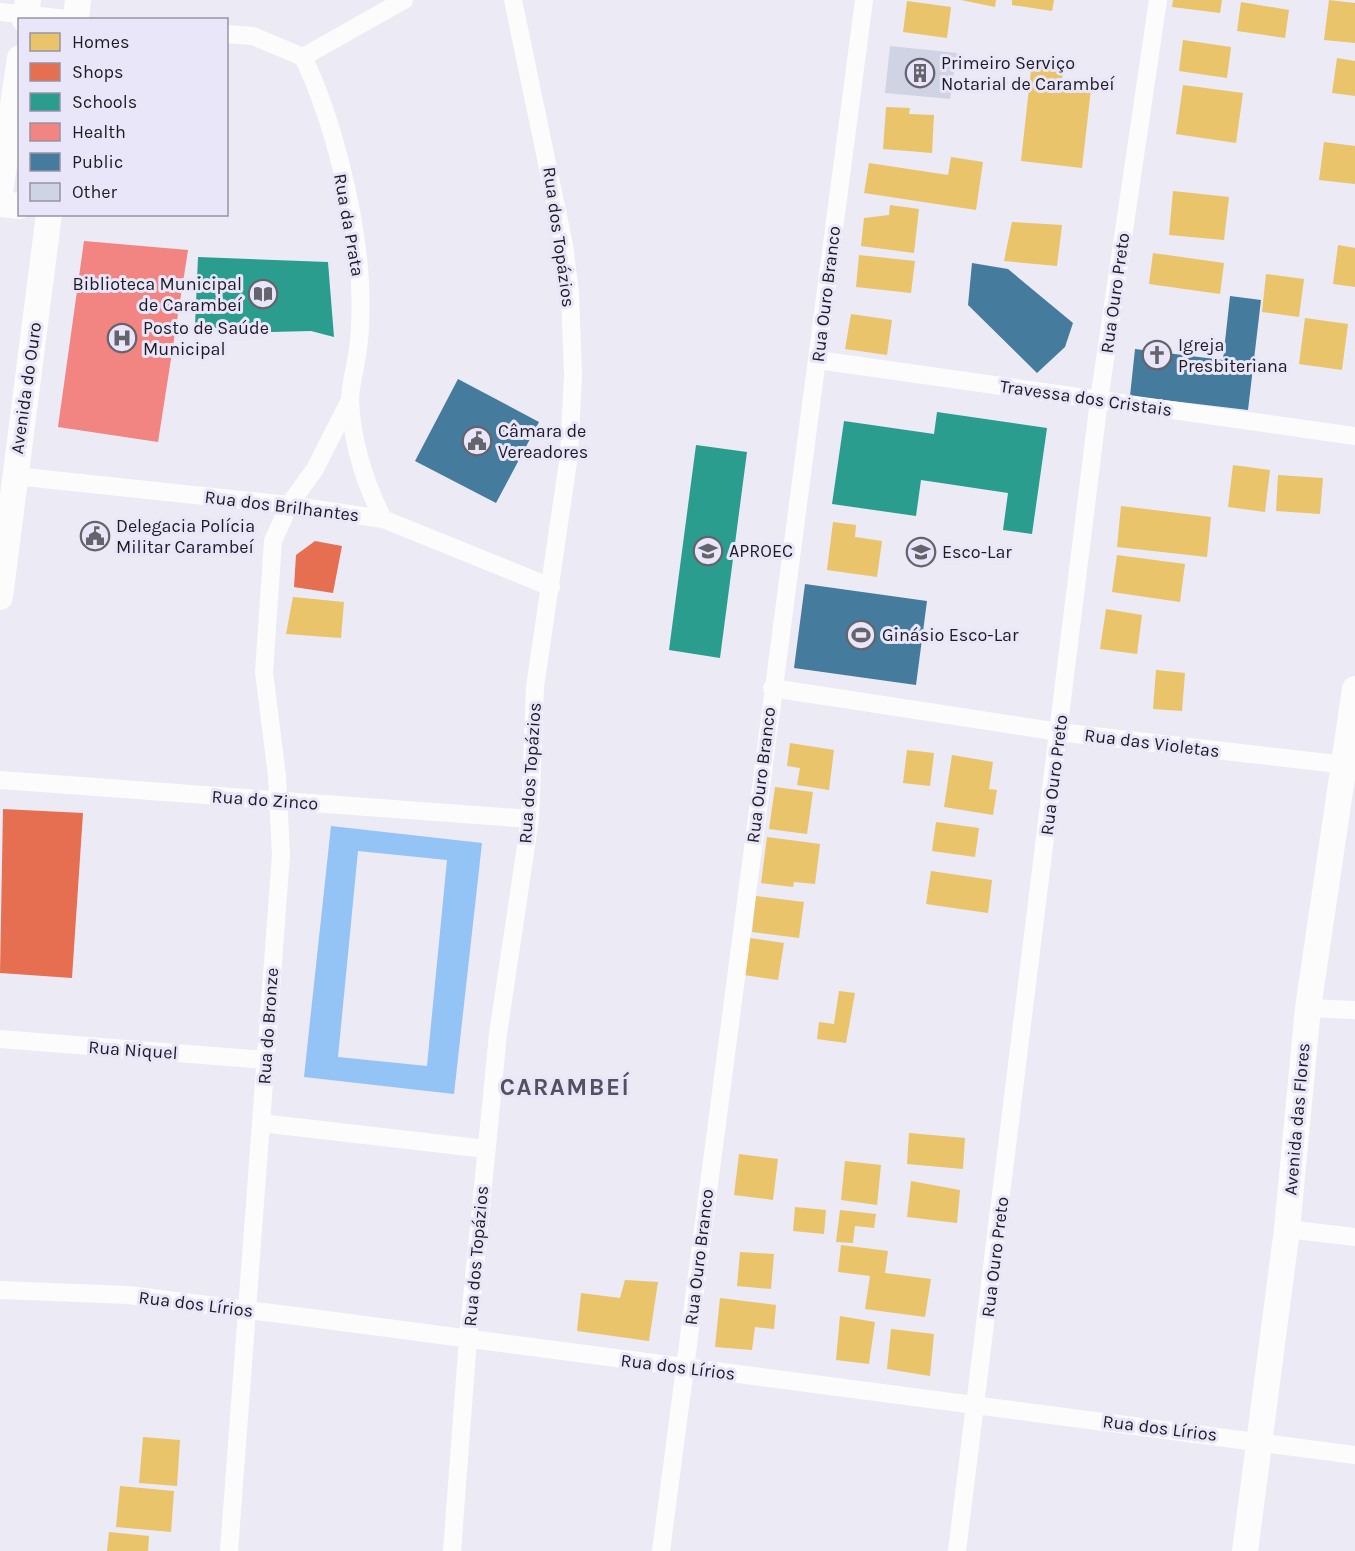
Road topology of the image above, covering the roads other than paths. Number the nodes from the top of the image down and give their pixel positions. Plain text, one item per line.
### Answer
1 (78, 0) edge
2 (404, 0) edge
3 (513, 0) edge
4 (864, 0) edge
5 (1158, 0) edge
6 (26, 11) edge
7 (0, 12) edge
8 (70, 18) edge
9 (76, 18) edge
10 (228, 34) edge
11 (303, 57) junction
12 (18, 71) edge
13 (0, 192) edge
14 (0, 204) edge
15 (18, 206) edge
16 (49, 216) edge
17 (818, 360) junction
18 (350, 400) junction
19 (1100, 400) junction
20 (1355, 436) edge
21 (7, 475) edge
22 (289, 505) junction
23 (383, 519) junction
24 (551, 587) junction
25 (0, 597) edge
26 (772, 688) junction
27 (1355, 688) edge
28 (1059, 732) junction
29 (1350, 765) edge
30 (0, 780) edge
31 (279, 801) junction
32 (530, 819) junction
33 (1308, 1008) junction
34 (1355, 1010) edge
35 (0, 1039) edge
36 (266, 1060) junction
37 (261, 1123) junction
38 (486, 1149) junction
39 (1287, 1229) junction
40 (1355, 1237) edge
41 (0, 1290) edge
42 (246, 1310) junction
43 (468, 1339) junction
44 (685, 1369) junction
45 (977, 1404) junction
46 (1261, 1441) junction
47 (1355, 1455) edge
48 (229, 1551) edge
49 (452, 1551) edge
50 (661, 1551) edge
51 (957, 1551) edge
52 (1245, 1551) edge

1 - 9 street
2 - 11 street
3 - 24 street, Rua dos Topázios
4 - 17 street, Rua Ouro Branco
5 - 19 street, Rua Ouro Preto
6 - 7 street
6 - 8 street
10 - 11 street
11 - 18 street, Rua da Prata
12 - 13 street
14 - 15 street
16 - 21 street, Avenida do Ouro
17 - 19 street, Travessa dos Cristais
17 - 26 street, Rua Ouro Branco
18 - 22 street, Rua da Prata
18 - 23 street, Rua da Prata
19 - 20 street, Travessa dos Cristais
19 - 28 street, Rua Ouro Preto
21 - 22 street, Rua dos Brilhantes
21 - 25 street, Avenida do Ouro
22 - 23 street, Rua dos Brilhantes
22 - 31 street, Rua do Bronze
23 - 24 street, Rua dos Brilhantes
24 - 32 street, Rua dos Topázios
26 - 28 street, Rua das Violetas
26 - 44 street, Rua Ouro Branco
27 - 29 street, Avenida das Flores
28 - 29 street, Rua das Violetas
28 - 45 street, Rua Ouro Preto
29 - 33 street, Avenida das Flores
30 - 31 street, Rua do Zinco
31 - 32 street, Rua do Zinco
31 - 36 street, Rua do Bronze
32 - 38 street, Rua dos Topázios
33 - 34 street
33 - 39 street, Avenida das Flores
35 - 36 street, Rua Niquel
36 - 37 street, Rua do Bronze
37 - 38 street
37 - 42 street, Rua do Bronze
38 - 43 street, Rua dos Topázios
39 - 40 street
39 - 46 street, Avenida das Flores
41 - 42 street, Rua dos Lírios
42 - 43 street, Rua dos Lírios
42 - 48 street, Rua do Bronze
43 - 44 street, Rua dos Lírios
43 - 49 street, Rua dos Topázios
44 - 45 street, Rua dos Lírios
44 - 50 street, Rua Ouro Branco
45 - 46 street, Rua dos Lírios
45 - 51 street, Rua Ouro Preto
46 - 47 street, Rua dos Lírios
46 - 52 street, Avenida das Flores

